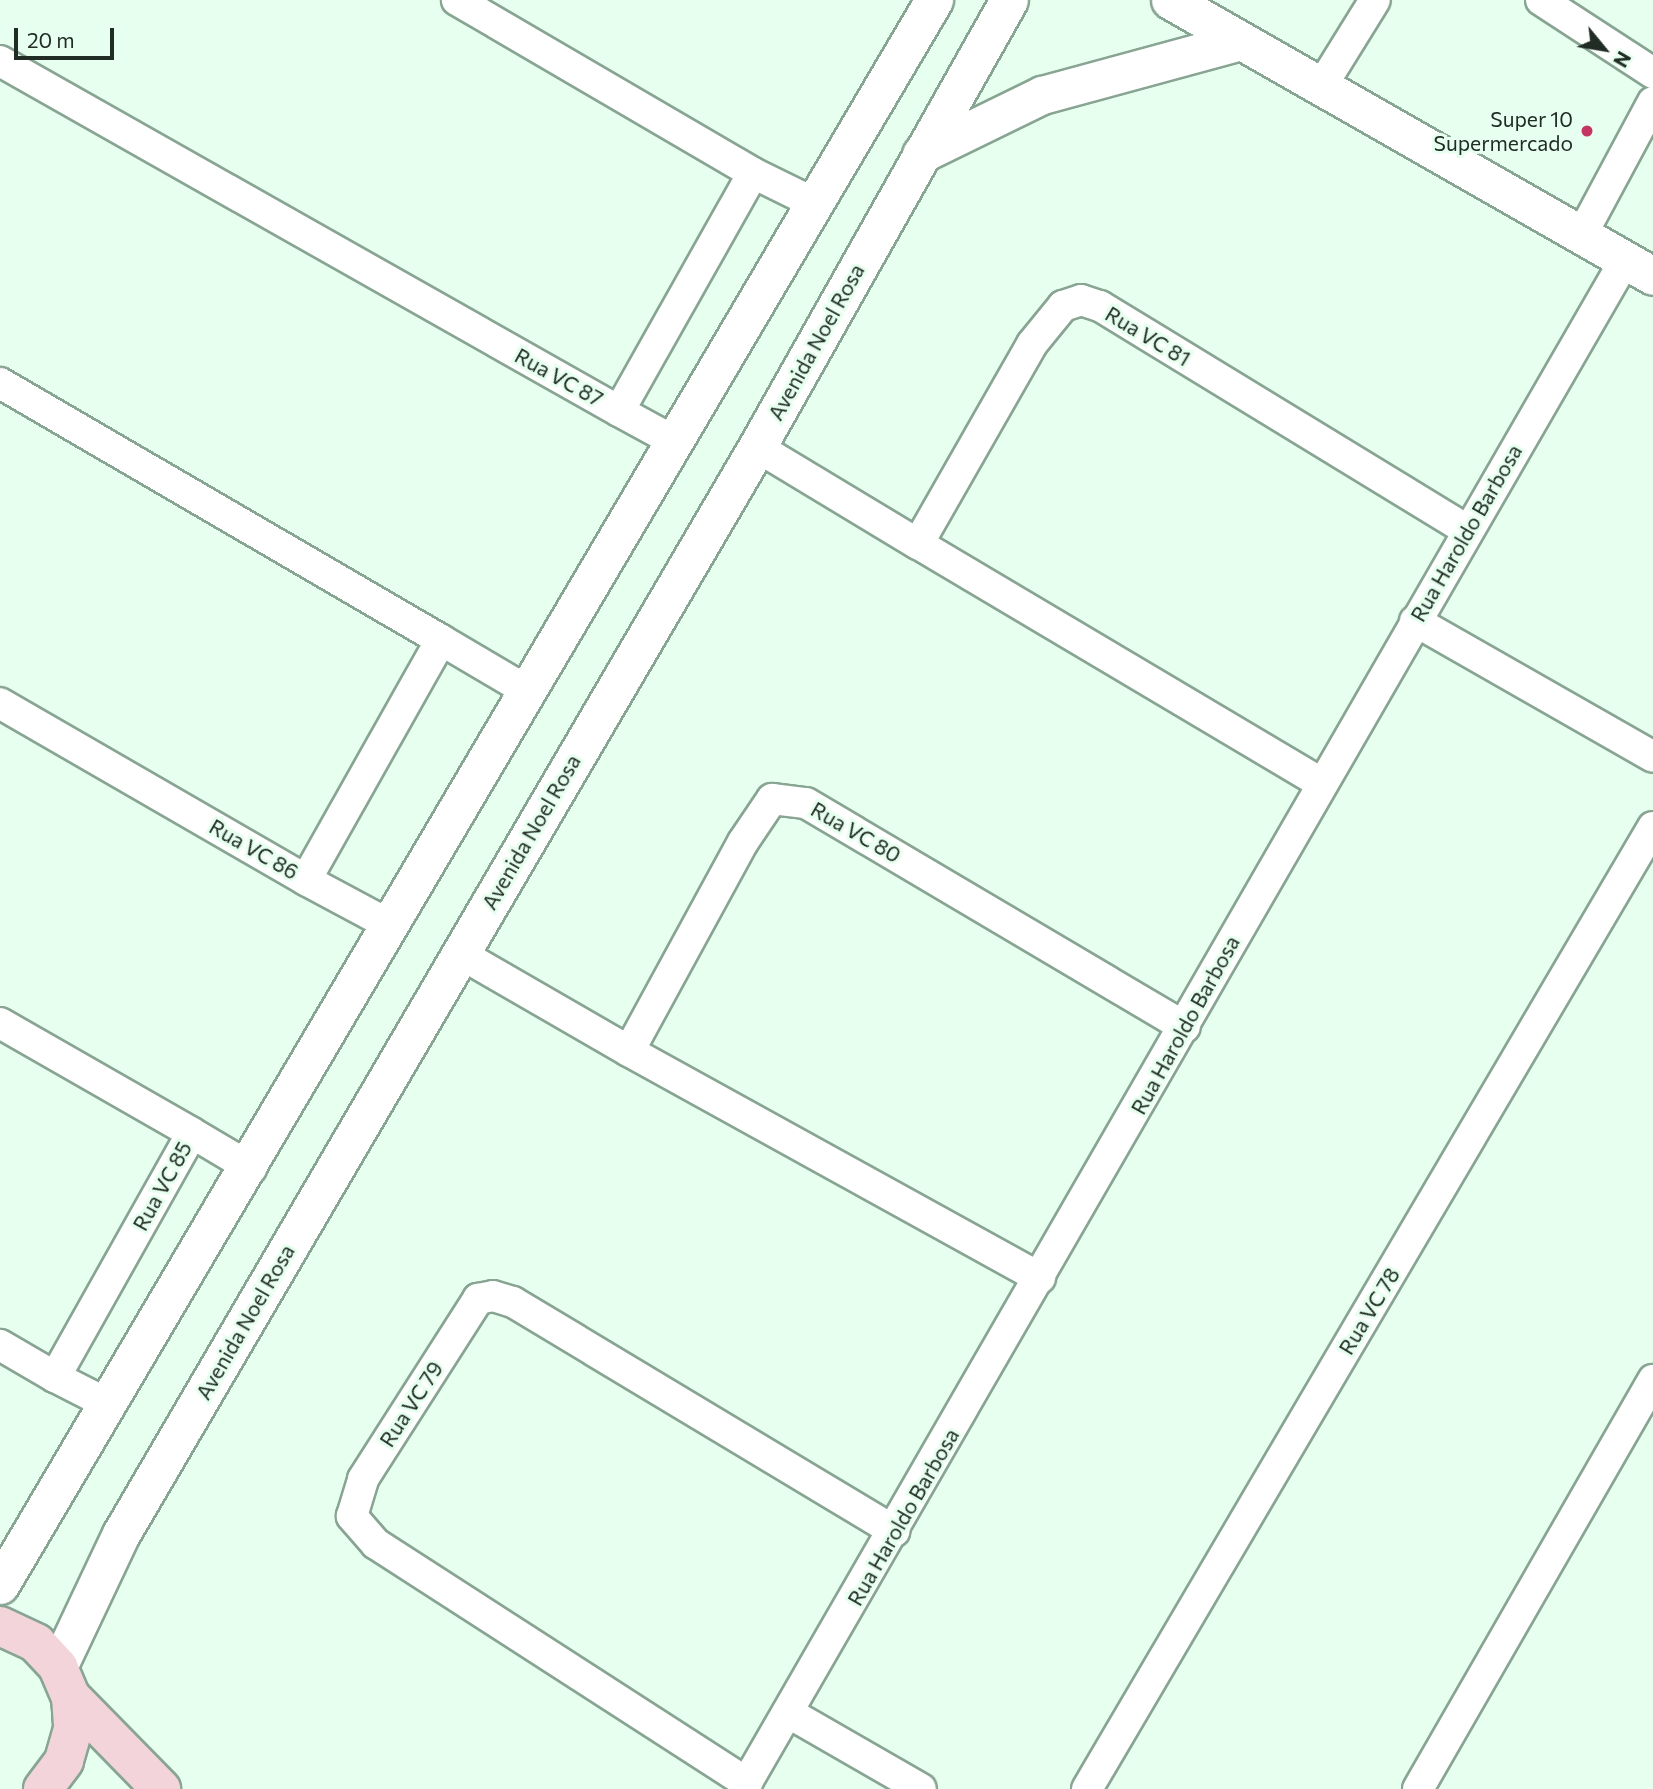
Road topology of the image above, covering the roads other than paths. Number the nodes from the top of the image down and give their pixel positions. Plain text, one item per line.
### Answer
1 (457, 0) edge
2 (934, 0) edge
3 (1009, 0) edge
4 (1170, 0) edge
5 (1375, 0) edge
6 (1541, 0) edge
7 (1241, 41) junction
8 (0, 61) edge
9 (1653, 73) edge
10 (1321, 87) junction
11 (1653, 102) edge
12 (921, 154) junction
13 (753, 173) junction
14 (816, 204) junction
15 (1581, 236) junction
16 (1639, 268) edge
17 (0, 383) edge
18 (619, 411) junction
19 (674, 441) junction
20 (757, 447) junction
21 (1468, 531) junction
22 (918, 544) junction
23 (1415, 621) junction
24 (441, 640) junction
25 (526, 690) junction
26 (0, 703) edge
27 (1653, 757) edge
28 (1321, 783) junction
29 (1652, 833) edge
30 (306, 880) junction
31 (390, 925) junction
32 (460, 953) junction
33 (0, 1023) edge
34 (1185, 1027) junction
35 (629, 1051) junction
36 (192, 1133) junction
37 (251, 1168) junction
38 (1040, 1278) junction
39 (0, 1345) edge
40 (55, 1377) junction
41 (1653, 1380) edge
42 (110, 1405) junction
43 (894, 1531) junction
44 (0, 1585) edge
45 (0, 1626) edge
46 (64, 1682) junction
47 (789, 1713) junction
48 (745, 1786) edge
49 (43, 1789) edge
50 (161, 1789) edge
51 (921, 1789) edge
52 (1087, 1789) edge
53 (1418, 1789) edge

1 - 13 street
2 - 14 street
3 - 12 street, Avenida Noel Rosa
4 - 7 street
5 - 10 street
6 - 9 street
7 - 10 street
7 - 12 street
8 - 18 street, Rua VC 87
10 - 15 street
11 - 15 street
12 - 20 street, Avenida Noel Rosa
13 - 14 street
13 - 18 street, Rua VC 87
14 - 19 street
15 - 16 street
16 - 21 street, Rua Haroldo Barbosa
17 - 24 street
18 - 19 street
19 - 25 street
20 - 22 street
20 - 32 street, Avenida Noel Rosa
21 - 22 street, Rua VC 81
21 - 23 street, Rua Haroldo Barbosa
22 - 28 street
23 - 27 street
23 - 28 street, Rua Haroldo Barbosa
24 - 25 street
24 - 30 street, Rua VC 86
25 - 31 street
26 - 30 street, Rua VC 86
28 - 34 street, Rua Haroldo Barbosa
29 - 52 street, Rua VC 78
30 - 31 street
31 - 37 street
32 - 35 street
32 - 46 street, Avenida Noel Rosa
33 - 36 street, Rua VC 85
34 - 35 street, Rua VC 80
34 - 38 street, Rua Haroldo Barbosa
35 - 38 street
36 - 37 street
36 - 40 street, Rua VC 85
37 - 42 street
38 - 43 street, Rua Haroldo Barbosa
39 - 40 street
40 - 42 street
41 - 53 street
42 - 44 street
43 - 47 street, Rua Haroldo Barbosa
43 - 48 street, Rua VC 79
45 - 46 main road
46 - 49 main road
46 - 50 main road
47 - 48 street, Rua Haroldo Barbosa
47 - 51 street

